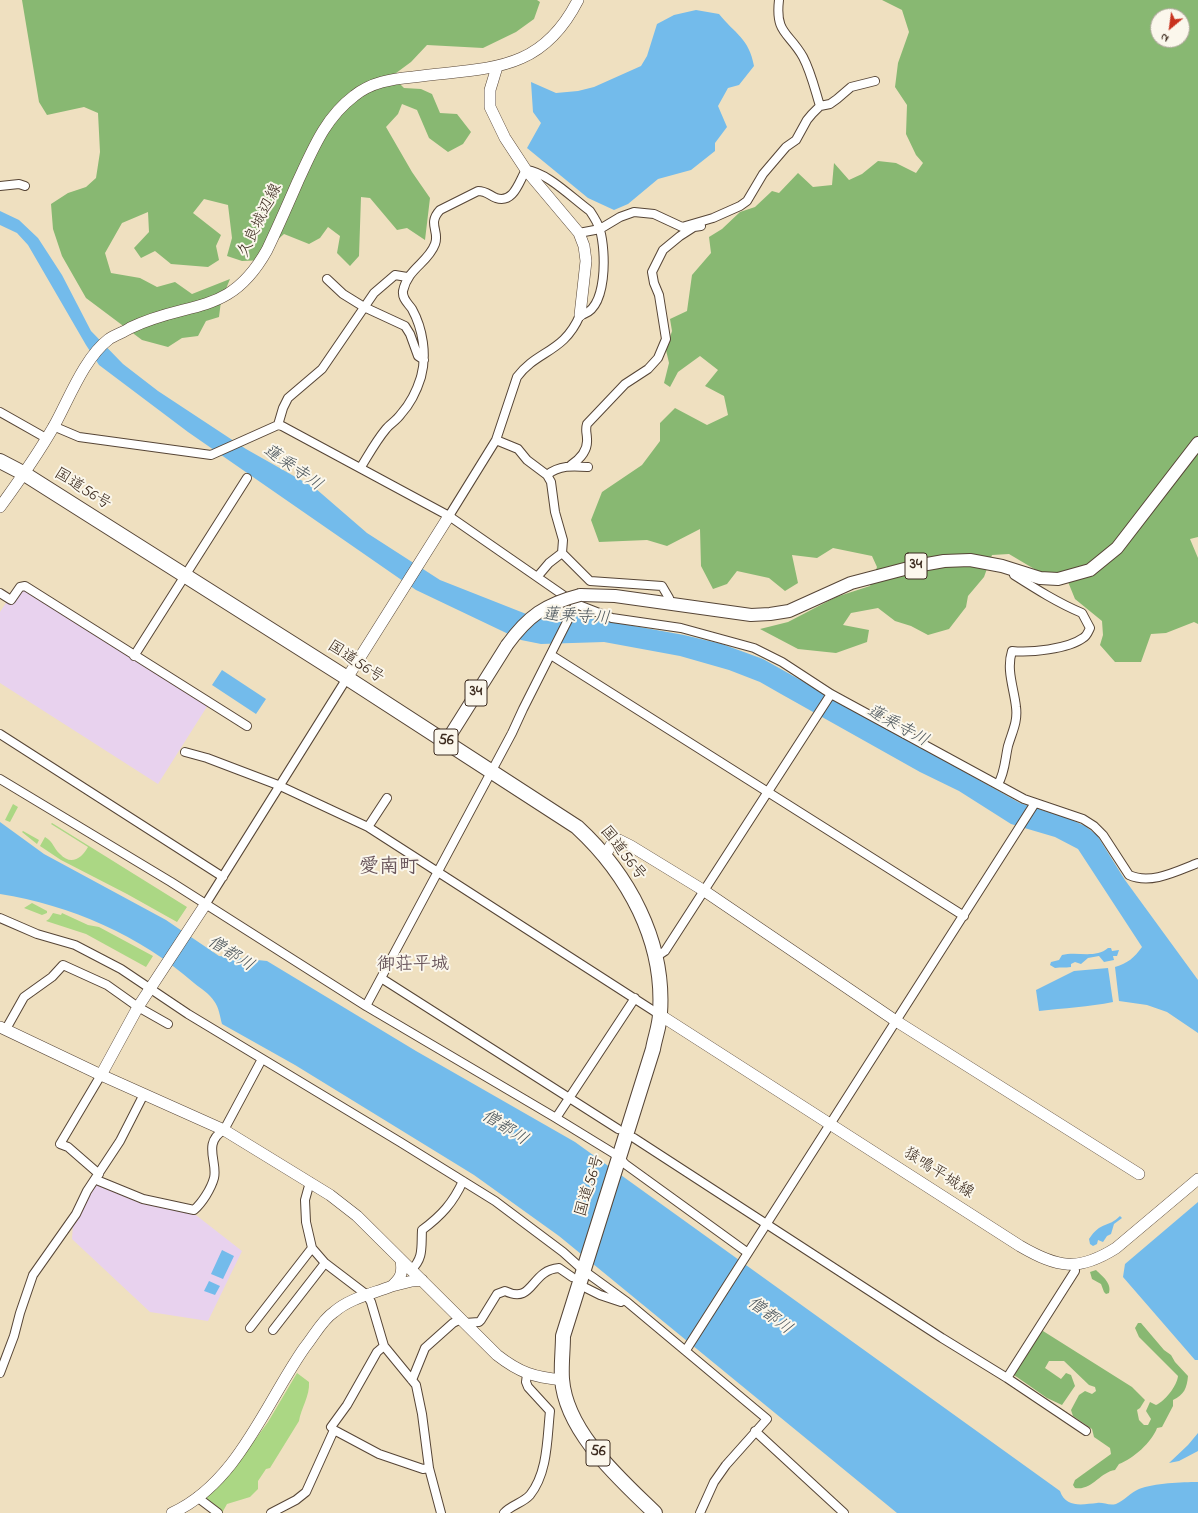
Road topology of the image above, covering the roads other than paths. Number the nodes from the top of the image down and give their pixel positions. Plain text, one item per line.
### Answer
1 (578, 0) edge
2 (779, 0) edge
3 (497, 67) junction
4 (875, 81) dead end
5 (820, 106) junction
6 (526, 170) junction
7 (0, 186) edge
8 (25, 186) dead end
9 (713, 218) junction
10 (600, 229) junction
11 (579, 233) junction
12 (407, 277) junction
13 (327, 279) dead end
14 (364, 307) junction
15 (580, 315) junction
16 (424, 360) junction
17 (0, 412) edge
18 (278, 425) junction
19 (53, 426) junction
20 (46, 438) junction
21 (496, 440) junction
22 (1198, 443) edge
23 (0, 461) edge
24 (571, 465) junction
25 (588, 466) dead end
26 (361, 467) junction
27 (23, 473) junction
28 (547, 475) junction
29 (247, 478) dead end
30 (0, 507) edge
31 (449, 516) junction
32 (562, 553) junction
33 (1013, 570) junction
34 (186, 576) junction
35 (538, 576) junction
36 (0, 593) edge
37 (669, 598) dead end
38 (578, 600) junction
39 (552, 653) junction
40 (134, 656) junction
41 (347, 678) junction
42 (830, 696) junction
43 (247, 726) dead end
44 (0, 734) edge
45 (446, 742) junction
46 (185, 752) dead end
47 (492, 771) junction
48 (0, 779) edge
49 (998, 784) junction
50 (278, 785) junction
51 (767, 791) junction
52 (387, 798) dead end
53 (1034, 806) junction
54 (368, 827) junction
55 (605, 855) junction
56 (1198, 863) edge
57 (437, 872) junction
58 (222, 877) junction
59 (703, 890) junction
60 (204, 906) junction
61 (964, 916) junction
62 (0, 918) edge
63 (656, 957) junction
64 (381, 978) junction
65 (151, 988) junction
66 (635, 998) junction
67 (366, 1006) junction
68 (138, 1007) junction
69 (660, 1015) junction
70 (896, 1021) junction
71 (168, 1024) dead end
72 (2, 1028) edge
73 (262, 1059) junction
74 (101, 1075) junction
75 (144, 1094) junction
76 (568, 1099) junction
77 (556, 1118) junction
78 (830, 1124) junction
79 (618, 1129) dead end
80 (224, 1130) junction
81 (634, 1138) dead end
82 (616, 1161) junction
83 (1139, 1174) dead end
84 (98, 1176) junction
85 (1198, 1179) edge
86 (463, 1181) junction
87 (310, 1182) junction
88 (767, 1225) junction
89 (312, 1248) junction
90 (747, 1255) junction
91 (401, 1260) junction
92 (325, 1263) junction
93 (1074, 1265) junction
94 (411, 1270) junction
95 (579, 1272) junction
96 (422, 1280) junction
97 (392, 1286) junction
98 (586, 1288) dead end
99 (367, 1295) junction
100 (628, 1302) junction
101 (463, 1321) junction
102 (250, 1328) dead end
103 (273, 1330) dead end
104 (384, 1346) junction
105 (687, 1349) junction
106 (0, 1373) edge
107 (527, 1374) junction
108 (1007, 1378) junction
109 (412, 1380) junction
110 (562, 1380) junction
111 (334, 1430) junction
112 (755, 1431) junction
113 (1086, 1431) dead end
114 (429, 1468) junction
115 (197, 1497) junction
116 (172, 1513) edge
117 (218, 1513) edge
118 (271, 1513) edge
119 (441, 1513) edge
120 (504, 1513) edge
121 (655, 1513) edge
122 (700, 1513) edge
123 (844, 1513) edge

1 - 3 street, 久良城辺線
2 - 5 street
3 - 6 street
3 - 19 street, 久良城辺線
4 - 5 street
5 - 9 street
6 - 10 street
6 - 11 street
6 - 12 street
7 - 8 street
9 - 10 street
9 - 24 street
10 - 11 street
10 - 15 street
11 - 15 street
12 - 14 street
12 - 16 street
13 - 14 street
14 - 16 street
14 - 18 street
15 - 21 street
16 - 26 street
17 - 20 street
18 - 19 street
18 - 26 street
19 - 20 street, 久良城辺線
20 - 27 street, 久良城辺線
21 - 28 street
21 - 31 street
22 - 33 main road, 34
23 - 27 highway, 国道56号 / 56
24 - 25 street
24 - 28 street
26 - 31 street
27 - 30 street, 久良城辺線
27 - 34 highway, 国道56号 / 56
28 - 32 street
29 - 34 street
31 - 35 street
31 - 41 street
32 - 35 street
32 - 37 street
33 - 38 main road, 34
33 - 49 street
34 - 40 street
34 - 41 highway, 国道56号 / 56
35 - 38 street
36 - 40 street
38 - 39 street
38 - 42 street
38 - 45 main road, 34, bridge
39 - 47 street
39 - 51 street
40 - 43 street
41 - 45 highway, 国道56号 / 56
41 - 50 street
42 - 49 street
42 - 51 street
44 - 58 street
45 - 47 highway, 国道56号 / 56
46 - 50 street
47 - 55 highway, 国道56号 / 56
47 - 57 street
48 - 60 street
49 - 53 street
50 - 54 street
50 - 58 street
51 - 59 street
51 - 61 street
52 - 54 street
53 - 56 street
53 - 61 street
54 - 57 street
55 - 59 street
55 - 63 highway, 国道56号 / 56
57 - 64 street
57 - 66 street
58 - 60 street
59 - 63 street
59 - 70 street
60 - 65 street
60 - 67 street
61 - 70 street
62 - 65 street
63 - 69 highway, 国道56号 / 56
64 - 67 street
64 - 76 street
65 - 68 street
65 - 73 street
66 - 69 street
66 - 76 street
67 - 77 street
68 - 71 street
68 - 72 street
68 - 74 street
69 - 78 street, 猿鳴平城線
69 - 82 highway, 国道56号 / 56
70 - 78 street
70 - 83 street
72 - 74 street
73 - 80 street
73 - 86 street
74 - 75 street
74 - 84 street
75 - 80 street
75 - 84 street
76 - 77 street
76 - 79 street
77 - 82 street
78 - 88 street
78 - 93 street, 猿鳴平城線
80 - 84 street
80 - 87 street
81 - 88 street
82 - 90 street
82 - 95 highway, 国道56号 / 56
84 - 106 street
85 - 93 street, 猿鳴平城線
86 - 94 street
86 - 95 street
87 - 89 street
87 - 91 street
88 - 90 street
88 - 108 street
89 - 92 street
89 - 102 street
90 - 105 street
91 - 94 street
91 - 97 street
92 - 99 street
92 - 103 street
93 - 108 street
94 - 96 street
95 - 100 street
95 - 101 street
95 - 110 highway, 国道56号 / 56
96 - 97 street
96 - 101 street
97 - 99 street
98 - 100 street
99 - 104 street
99 - 115 street
100 - 105 street
101 - 107 street
101 - 109 street
104 - 109 street
104 - 111 street
105 - 112 street
107 - 110 street
107 - 120 street
108 - 113 street
109 - 114 street
110 - 121 highway, 国道56号 / 56
111 - 114 street
111 - 118 street
112 - 122 street
112 - 123 street
114 - 119 street
115 - 116 street
115 - 117 street

